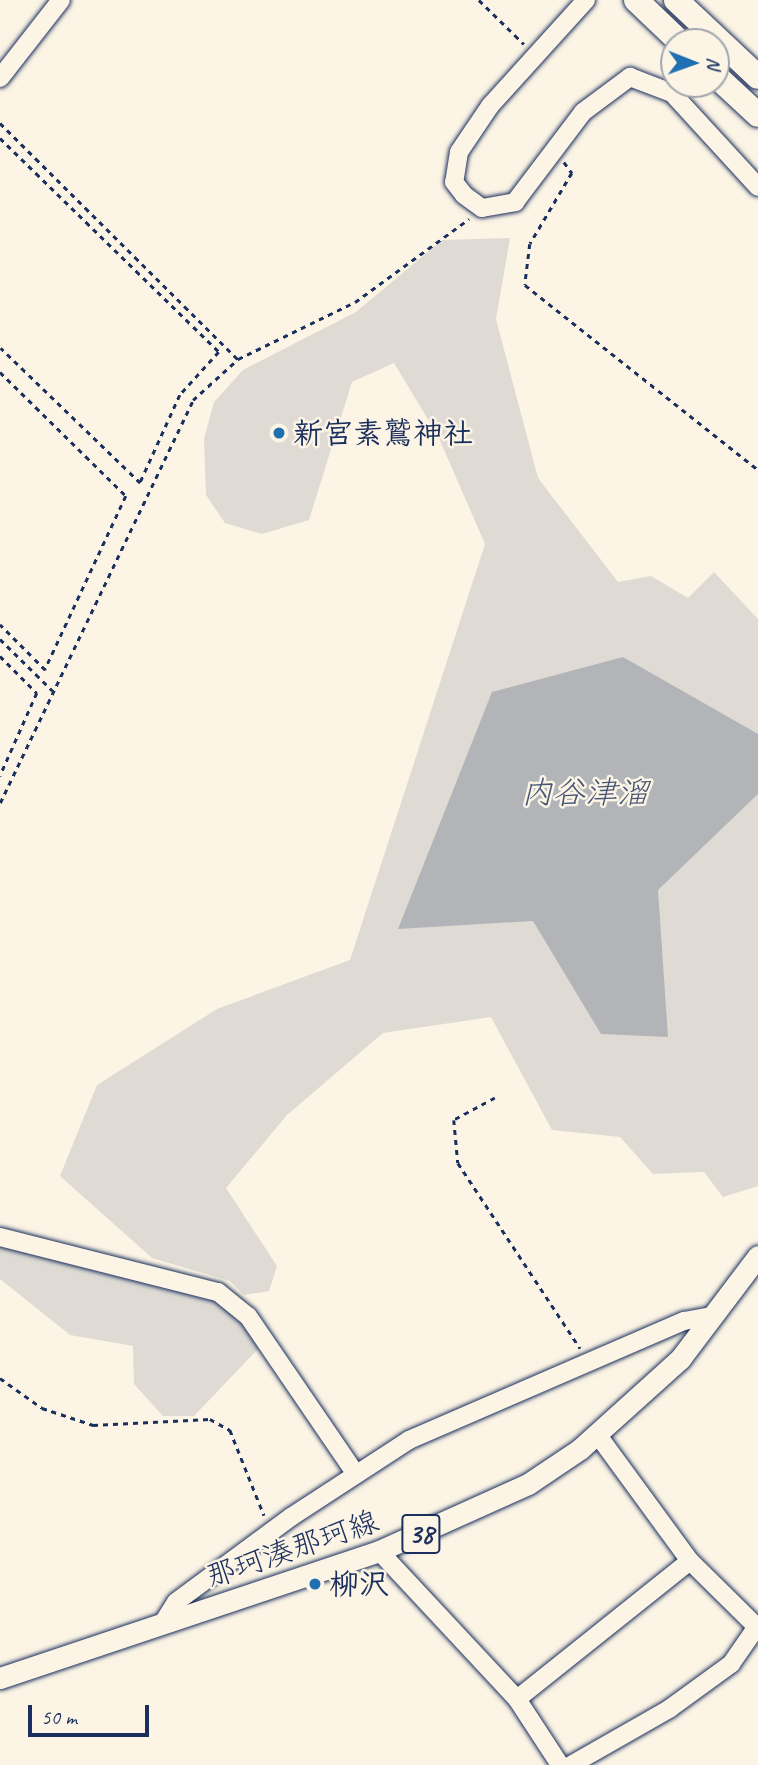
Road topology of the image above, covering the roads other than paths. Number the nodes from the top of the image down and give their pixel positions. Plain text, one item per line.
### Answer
1 (61, 0) edge
2 (586, 0) edge
3 (636, 0) edge
4 (676, 0) edge
5 (665, 28) edge
6 (758, 77) edge
7 (0, 78) edge
8 (730, 89) edge
9 (758, 115) edge
10 (758, 187) edge
11 (0, 1237) edge
12 (758, 1256) edge
13 (713, 1316) junction
14 (597, 1434) junction
15 (355, 1473) junction
16 (379, 1551) junction
17 (690, 1561) junction
18 (161, 1626) junction
19 (757, 1626) edge
20 (0, 1678) edge
21 (517, 1699) junction
22 (560, 1765) edge
23 (571, 1765) edge

1 - 7 street
2 - 10 street
3 - 5 highway
4 - 6 highway
8 - 9 highway
11 - 15 street
12 - 13 main road, 那珂湊那珂線 / 38
13 - 14 main road, 那珂湊那珂線 / 38
13 - 15 street
14 - 16 main road, 那珂湊那珂線 / 38
14 - 17 street
15 - 18 street
16 - 18 main road, 那珂湊那珂線 / 38
16 - 21 street
17 - 19 street
17 - 21 street
18 - 20 main road, 那珂湊那珂線 / 38
19 - 23 street
21 - 22 street

